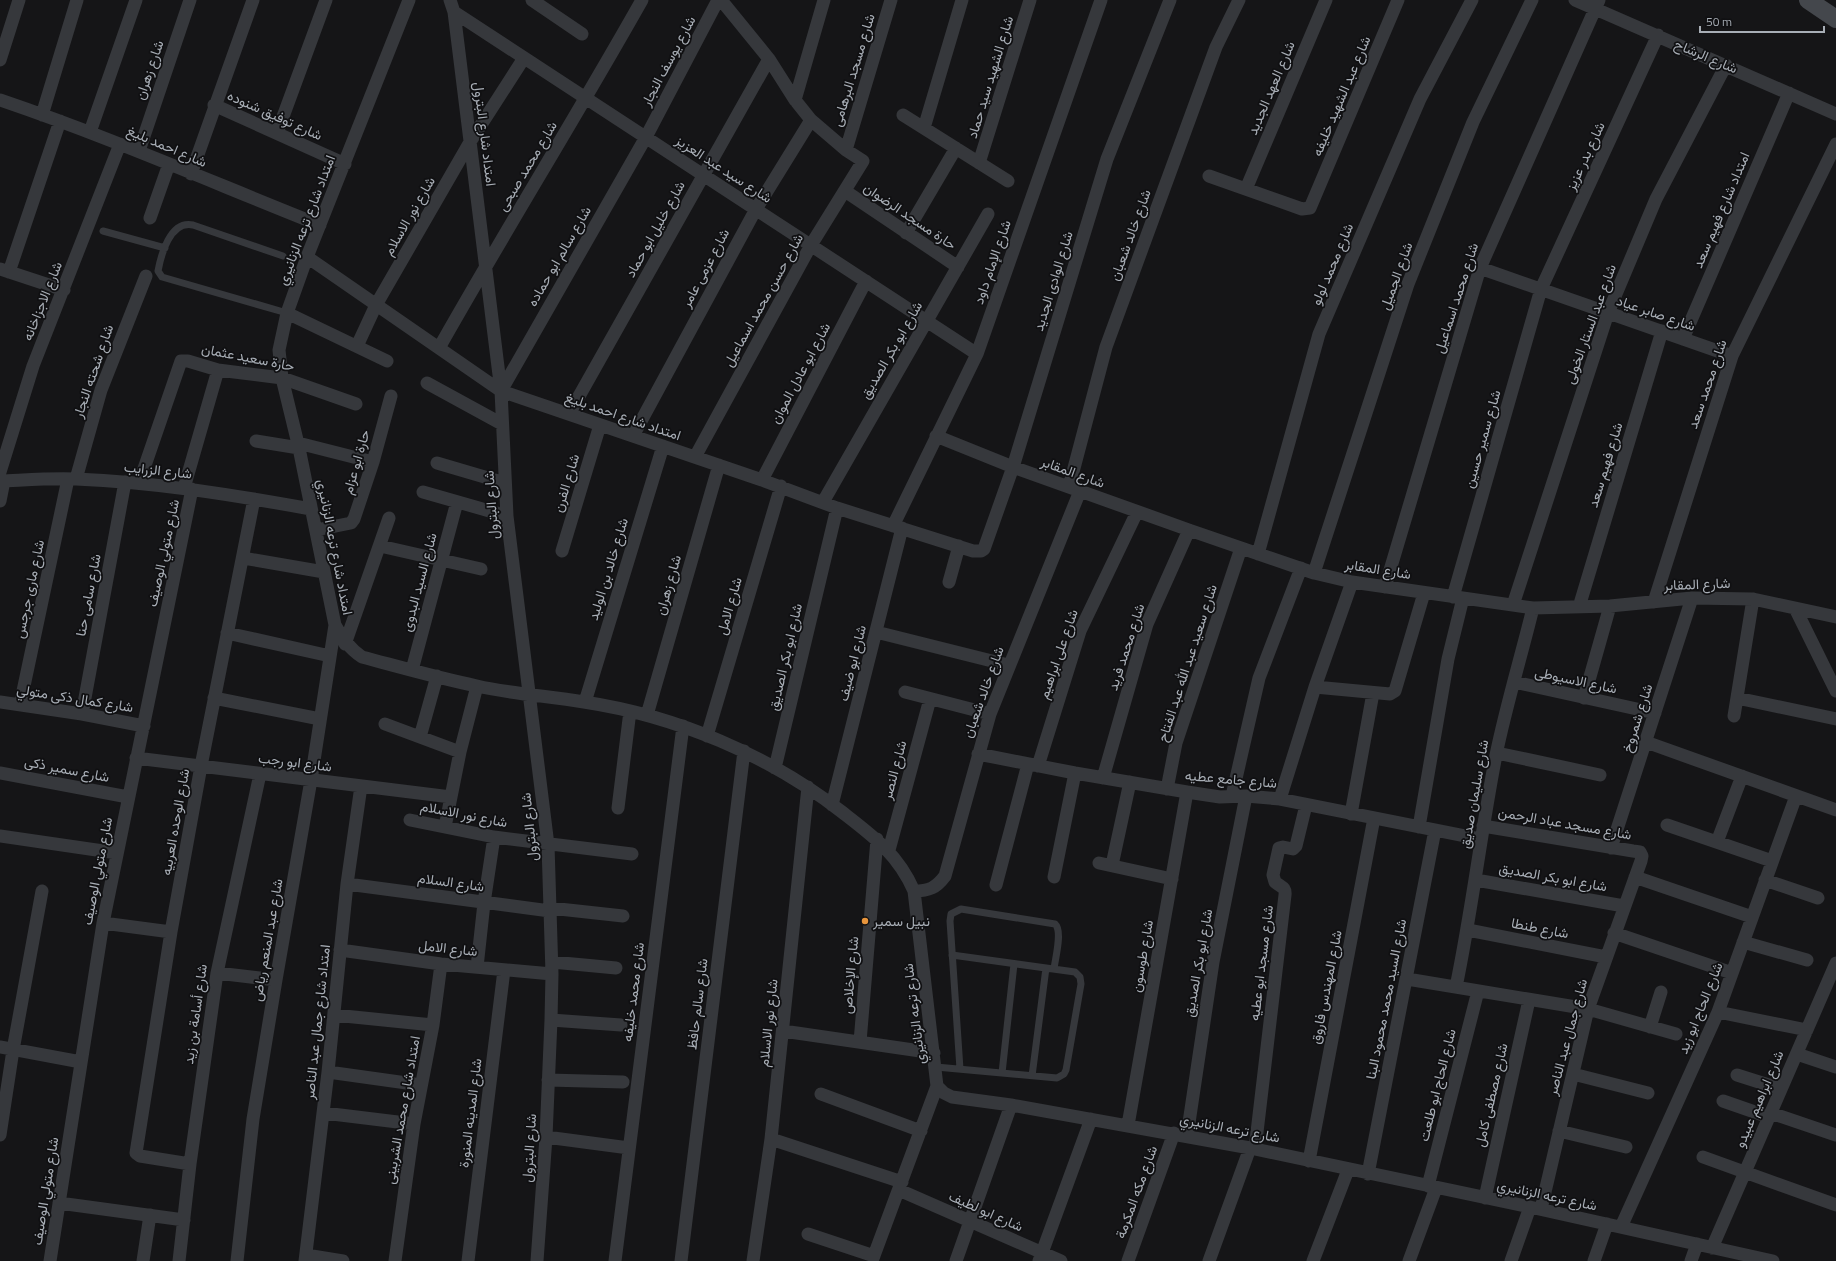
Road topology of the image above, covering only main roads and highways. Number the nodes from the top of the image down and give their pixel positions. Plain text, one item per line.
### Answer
1 (1808, 0) edge
2 (1836, 19) edge

1 - 2 main road

